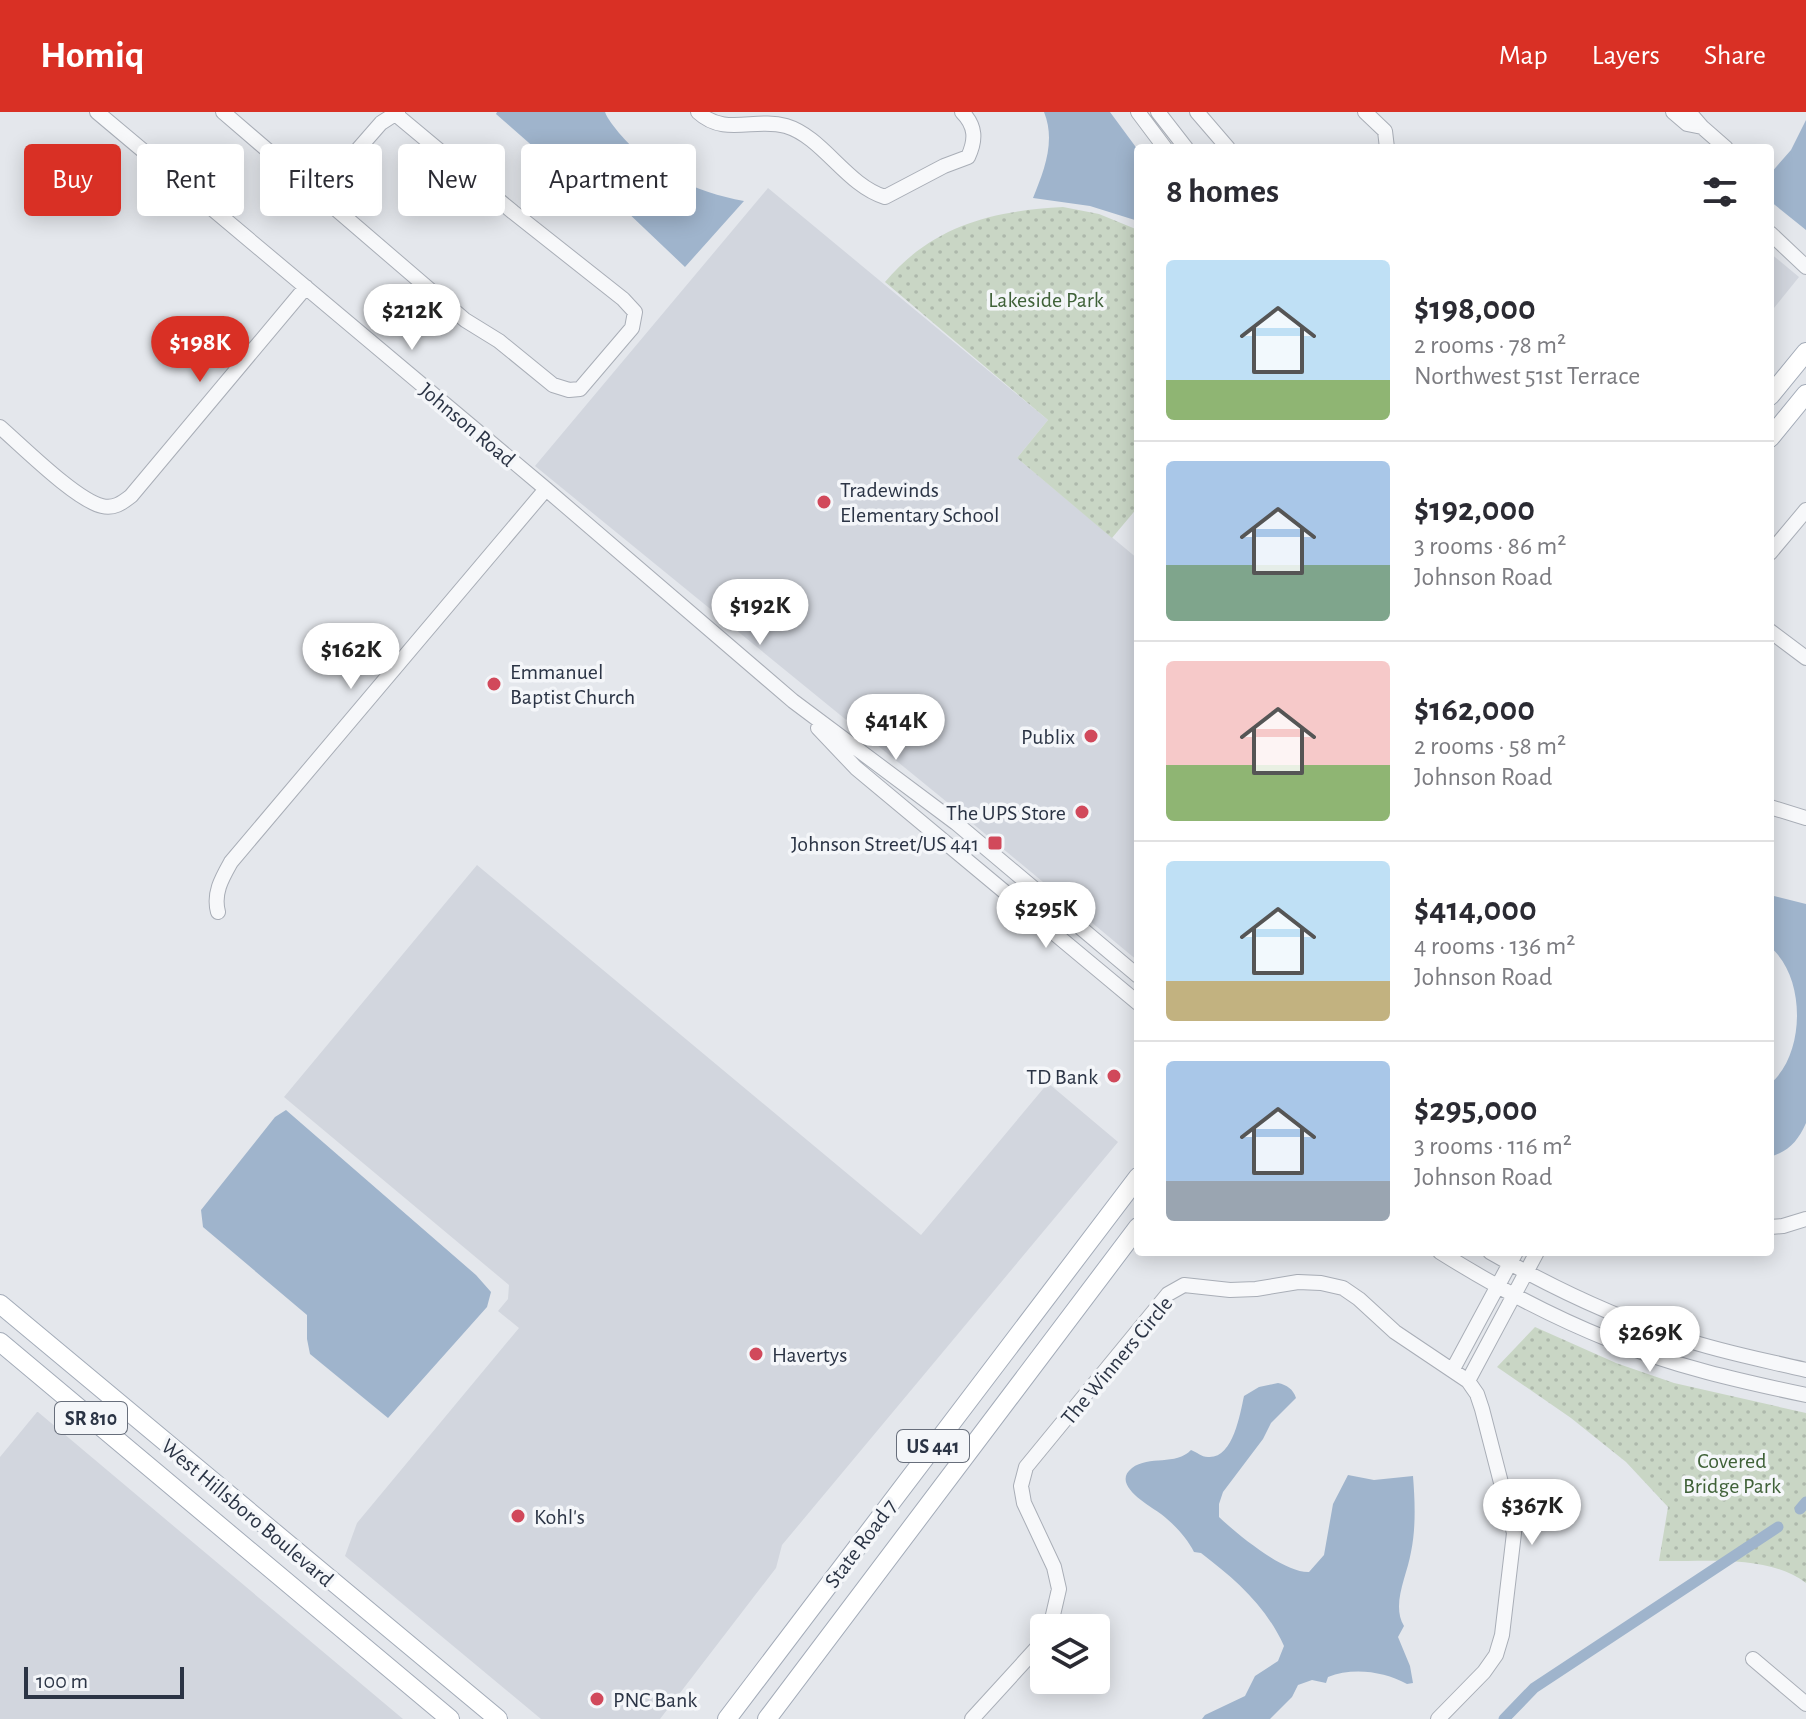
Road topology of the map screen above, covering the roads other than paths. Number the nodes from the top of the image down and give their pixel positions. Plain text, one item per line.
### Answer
1 (97, 112) edge
2 (223, 112) edge
3 (698, 112) edge
4 (962, 112) edge
5 (1138, 112) edge
6 (1158, 112) edge
7 (1197, 112) edge
8 (1365, 112) edge
9 (1673, 112) edge
10 (1689, 112) edge
11 (396, 113) edge
12 (1702, 127) junction
13 (260, 144) edge
14 (363, 144) edge
15 (1162, 144) edge
16 (1183, 144) edge
17 (1225, 144) edge
18 (1387, 144) edge
19 (1721, 144) edge
20 (344, 216) edge
21 (1774, 236) edge
22 (1804, 262) edge
23 (306, 287) junction
24 (1806, 352) edge
25 (1774, 391) edge
26 (1806, 394) edge
27 (0, 427) edge
28 (1774, 433) edge
29 (546, 489) junction
30 (1806, 510) edge
31 (1774, 548) edge
32 (1774, 634) edge
33 (1806, 658) edge
34 (793, 701) junction
35 (856, 768) junction
36 (933, 805) junction
37 (1774, 808) edge
38 (1806, 818) edge
39 (218, 912) dead end
40 (1134, 973) edge
41 (1134, 1000) edge
42 (1134, 1182) edge
43 (1806, 1219) edge
44 (1774, 1227) edge
45 (1134, 1232) edge
46 (1447, 1256) edge
47 (1535, 1256) edge
48 (1513, 1258) edge
49 (1526, 1272) junction
50 (1497, 1287) junction
51 (1514, 1295) junction
52 (1, 1306) edge
53 (0, 1342) edge
54 (1453, 1369) junction
55 (1806, 1370) edge
56 (1468, 1381) junction
57 (1806, 1395) edge
58 (952, 1421) junction
59 (953, 1470) junction
60 (908, 1479) junction
61 (903, 1536) junction
62 (243, 1544) junction
63 (305, 1559) junction
64 (277, 1573) junction
65 (332, 1582) junction
66 (1053, 1614) edge
67 (1030, 1655) edge
68 (1753, 1659) dead end
69 (1806, 1704) edge
70 (450, 1719) edge
71 (498, 1719) edge
72 (727, 1719) edge
73 (767, 1719) edge
74 (972, 1719) edge
75 (1438, 1719) edge

1 - 23 street, Johnson Road
2 - 13 street
3 - 4 street
5 - 15 street
6 - 16 street
7 - 17 street
8 - 18 street
9 - 12 street
10 - 12 street
11 - 14 street
11 - 20 street
12 - 19 street
21 - 22 street
23 - 27 street
23 - 29 street, Johnson Road
24 - 25 main road
26 - 28 main road
29 - 34 street, Johnson Road
29 - 39 street
30 - 31 street
32 - 33 street
34 - 35 street, Johnson Road
34 - 36 street, Johnson Road
35 - 36 street
35 - 41 street, Johnson Road
36 - 40 street, Johnson Road
37 - 38 street
42 - 58 main road, State Road 7 / US 441
43 - 44 street
45 - 59 main road, State Road 7 / US 441
46 - 50 street
47 - 49 street
48 - 49 street
48 - 50 street
49 - 51 street
49 - 55 street
50 - 51 street
50 - 54 street
51 - 56 street
51 - 57 street
52 - 63 main road, West Hillsboro Boulevard / SR 810
53 - 62 main road, West Hillsboro Boulevard / SR 810
54 - 56 street, The Winners Circle
54 - 66 street, The Winners Circle
56 - 75 street, The Winners Circle
58 - 59 main road
58 - 60 main road, State Road 7 / US 441
59 - 61 main road, State Road 7 / US 441
60 - 61 main road
60 - 72 main road, State Road 7 / US 441
61 - 73 main road, State Road 7 / US 441
62 - 63 main road
62 - 64 main road, West Hillsboro Boulevard / SR 810
63 - 65 main road, West Hillsboro Boulevard / SR 810
64 - 65 main road
64 - 70 main road, West Hillsboro Boulevard / SR 810
65 - 71 main road, West Hillsboro Boulevard / SR 810
67 - 74 street
68 - 69 street

